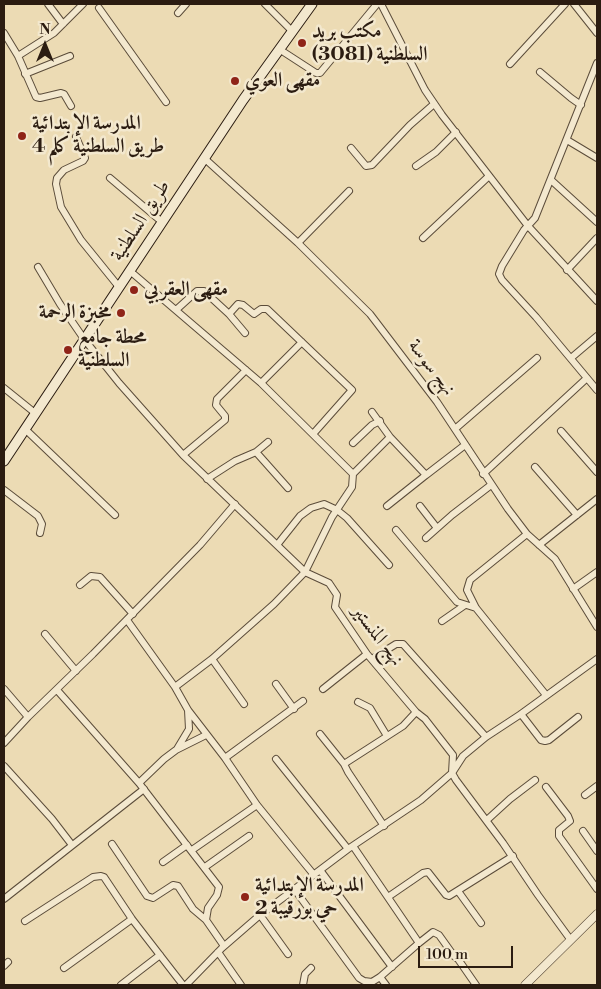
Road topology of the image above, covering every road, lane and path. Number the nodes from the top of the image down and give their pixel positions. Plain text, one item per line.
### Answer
1 (48, 4) edge
2 (83, 4) edge
3 (186, 4) edge
4 (265, 4) edge
5 (312, 4) edge
6 (379, 4) edge
7 (565, 4) edge
8 (574, 4) edge
9 (99, 5) edge
10 (178, 12) dead end
11 (63, 24) junction
12 (292, 32) junction
13 (4, 33) edge
14 (597, 34) edge
15 (279, 49) junction
16 (18, 56) junction
17 (70, 56) dead end
18 (597, 63) edge
19 (510, 64) dead end
20 (540, 72) dead end
21 (26, 74) junction
22 (166, 102) dead end
23 (434, 104) junction
24 (581, 104) junction
25 (72, 106) dead end
26 (456, 132) junction
27 (76, 137) dead end
28 (567, 140) junction
29 (351, 148) dead end
30 (204, 158) junction
31 (597, 158) edge
32 (416, 166) dead end
33 (489, 176) junction
34 (110, 178) dead end
35 (551, 180) junction
36 (349, 191) dead end
37 (162, 222) junction
38 (597, 222) edge
39 (528, 226) junction
40 (423, 238) dead end
41 (597, 238) edge
42 (298, 243) junction
43 (38, 267) dead end
44 (567, 270) junction
45 (130, 271) junction
46 (119, 287) junction
47 (597, 301) edge
48 (176, 310) junction
49 (229, 314) junction
50 (245, 333) dead end
51 (597, 336) edge
52 (84, 339) junction
53 (302, 342) junction
54 (536, 358) dead end
55 (571, 358) junction
56 (246, 370) junction
57 (587, 378) junction
58 (261, 383) junction
59 (4, 388) edge
60 (597, 390) edge
61 (372, 412) dead end
62 (35, 413) junction
63 (380, 421) junction
64 (25, 429) junction
65 (455, 429) junction
66 (561, 431) dead end
67 (313, 434) junction
68 (390, 437) junction
69 (268, 442) dead end
70 (353, 443) dead end
71 (465, 444) junction
72 (256, 452) junction
73 (182, 455) junction
74 (4, 461) edge
75 (535, 467) dead end
76 (597, 472) edge
77 (353, 474) junction
78 (483, 474) junction
79 (426, 475) junction
80 (207, 479) junction
81 (491, 485) junction
82 (288, 488) dead end
83 (4, 490) edge
84 (597, 499) edge
85 (235, 504) junction
86 (387, 506) dead end
87 (420, 506) dead end
88 (337, 510) junction
89 (116, 515) dead end
90 (577, 515) junction
91 (437, 528) junction
92 (396, 530) dead end
93 (40, 533) dead end
94 (527, 534) junction
95 (426, 538) dead end
96 (277, 544) junction
97 (539, 545) junction
98 (389, 565) dead end
99 (304, 572) junction
100 (597, 572) edge
101 (80, 585) dead end
102 (573, 589) junction
103 (465, 605) junction
104 (476, 608) junction
105 (133, 614) junction
106 (127, 620) junction
107 (442, 620) dead end
108 (597, 627) edge
109 (44, 634) dead end
110 (370, 656) junction
111 (212, 659) junction
112 (597, 659) edge
113 (76, 671) junction
114 (276, 684) dead end
115 (175, 686) junction
116 (4, 689) edge
117 (323, 689) dead end
118 (57, 690) junction
119 (546, 696) junction
120 (303, 702) dead end
121 (358, 702) dead end
122 (244, 704) dead end
123 (294, 709) junction
124 (188, 710) junction
125 (416, 712) junction
126 (521, 714) junction
127 (28, 717) junction
128 (578, 717) dead end
129 (320, 734) dead end
130 (206, 735) junction
131 (388, 736) junction
132 (486, 737) junction
133 (4, 743) edge
134 (176, 750) junction
135 (225, 758) junction
136 (276, 759) dead end
137 (344, 764) junction
138 (4, 766) edge
139 (452, 773) junction
140 (535, 780) dead end
141 (139, 783) junction
142 (597, 786) edge
143 (546, 787) dead end
144 (144, 789) junction
145 (585, 795) dead end
146 (257, 805) junction
147 (487, 820) junction
148 (384, 826) junction
149 (583, 831) dead end
150 (249, 836) dead end
151 (112, 844) dead end
152 (72, 845) junction
153 (190, 848) junction
154 (351, 848) junction
155 (597, 851) edge
156 (513, 856) junction
157 (163, 862) dead end
158 (205, 867) junction
159 (317, 873) junction
160 (597, 889) edge
161 (295, 890) junction
162 (458, 891) junction
163 (388, 897) junction
164 (4, 899) edge
165 (597, 914) edge
166 (260, 915) junction
167 (132, 919) junction
168 (26, 920) dead end
169 (206, 920) junction
170 (481, 923) dead end
171 (570, 939) junction
172 (419, 943) junction
173 (224, 946) junction
174 (218, 952) junction
175 (288, 954) dead end
176 (160, 955) junction
177 (392, 967) junction
178 (64, 968) dead end
179 (311, 968) dead end
180 (380, 978) junction
181 (533, 982) edge
182 (121, 985) edge
183 (184, 985) edge
184 (241, 985) edge
185 (303, 985) edge
186 (386, 985) edge
187 (476, 985) edge
188 (525, 985) edge

1 - 11 street
2 - 11 street
3 - 10 street
4 - 12 street
5 - 12 main road, طريق السلطنية
6 - 15 street
6 - 23 street
7 - 19 street
8 - 14 street
9 - 22 street
11 - 16 street
12 - 15 main road, طريق السلطنية
13 - 16 street
15 - 30 main road, طريق السلطنية
16 - 21 street
17 - 21 street
18 - 24 street
20 - 24 street
21 - 25 street
23 - 26 street
23 - 29 street
24 - 28 street
26 - 32 street
26 - 33 street
27 - 46 street
28 - 31 street
28 - 35 street
30 - 37 main road, طريق السلطنية
30 - 42 street, نهج سوسة
33 - 39 street
33 - 40 street
34 - 37 street
35 - 38 street
35 - 39 street
36 - 42 street
37 - 45 main road, طريق السلطنية
39 - 44 street
39 - 55 street
41 - 44 street
42 - 65 street, نهج سوسة
43 - 52 street, نهج المنستير
44 - 47 street
45 - 46 main road, طريق السلطنية
45 - 48 street
46 - 52 main road, طريق السلطنية
48 - 49 street
48 - 56 street
49 - 50 street
49 - 53 street
51 - 55 street
52 - 62 main road, طريق السلطنية
52 - 73 street, نهج المنستير
53 - 58 street
53 - 67 street
54 - 65 street
55 - 57 street
56 - 58 street
56 - 73 street
57 - 60 street
57 - 78 street
58 - 67 street
59 - 62 street
61 - 63 street
62 - 64 main road, طريق السلطنية
63 - 68 street
63 - 70 street
64 - 74 main road, طريق السلطنية
64 - 89 street
65 - 71 street, نهج سوسة
66 - 76 street
67 - 77 street
68 - 77 street
68 - 79 street
69 - 72 street
71 - 78 street, نهج سوسة
71 - 79 street
72 - 80 street
72 - 82 street
73 - 80 street, نهج المنستير
75 - 90 street
77 - 88 street
78 - 81 street, نهج سوسة
79 - 86 street
80 - 85 street, نهج المنستير
81 - 91 street
81 - 94 street, نهج سوسة
83 - 93 street
84 - 90 street
85 - 96 street, نهج المنستير
85 - 105 street
87 - 91 street
88 - 96 street
88 - 98 street
88 - 99 street
90 - 97 street
91 - 95 street
92 - 103 street
94 - 97 street, نهج سوسة
94 - 104 street
96 - 99 street, نهج المنستير
97 - 102 street, نهج سوسة
99 - 110 street, نهج المنستير
99 - 111 street
100 - 102 street
101 - 105 street
102 - 108 street, نهج سوسة
103 - 104 street
103 - 107 street
104 - 119 street
105 - 106 street
106 - 113 street
106 - 115 street
109 - 113 street
110 - 117 street
110 - 125 street, نهج المنستير
110 - 132 street
111 - 115 street
111 - 122 street
112 - 119 street
113 - 118 street
114 - 123 street
115 - 124 street
116 - 127 street
118 - 127 street
118 - 141 street
119 - 126 street
120 - 123 street
121 - 131 street
123 - 135 street
124 - 130 street
124 - 134 street
125 - 131 street
125 - 139 street, نهج المنستير
126 - 128 street
126 - 132 street
127 - 133 street
129 - 137 street
130 - 134 street
130 - 135 street
131 - 137 street
132 - 139 street
134 - 141 street
135 - 146 street
136 - 154 street
137 - 148 street
138 - 152 street
139 - 147 street, نهج المنستير
139 - 148 street
140 - 147 street
141 - 144 street
142 - 145 street
143 - 160 street
144 - 152 street
144 - 153 street
146 - 153 street
146 - 159 street
147 - 156 street, نهج المنستير
148 - 154 street
149 - 155 street
150 - 158 street
151 - 169 street
152 - 164 street
153 - 157 street
153 - 158 street
154 - 159 street
154 - 163 street
156 - 162 street
156 - 171 street, نهج المنستير
158 - 169 street
159 - 161 street
159 - 177 street
161 - 166 street
161 - 180 street
162 - 163 street
162 - 170 street
163 - 172 street
165 - 171 street
166 - 173 street
166 - 175 street
167 - 168 street
167 - 176 street
167 - 178 street
169 - 173 street
171 - 181 street
172 - 177 street
172 - 187 street
173 - 174 street
174 - 183 street
174 - 184 street
176 - 182 street
176 - 183 street
177 - 180 street
179 - 185 street
180 - 186 street
181 - 188 street

